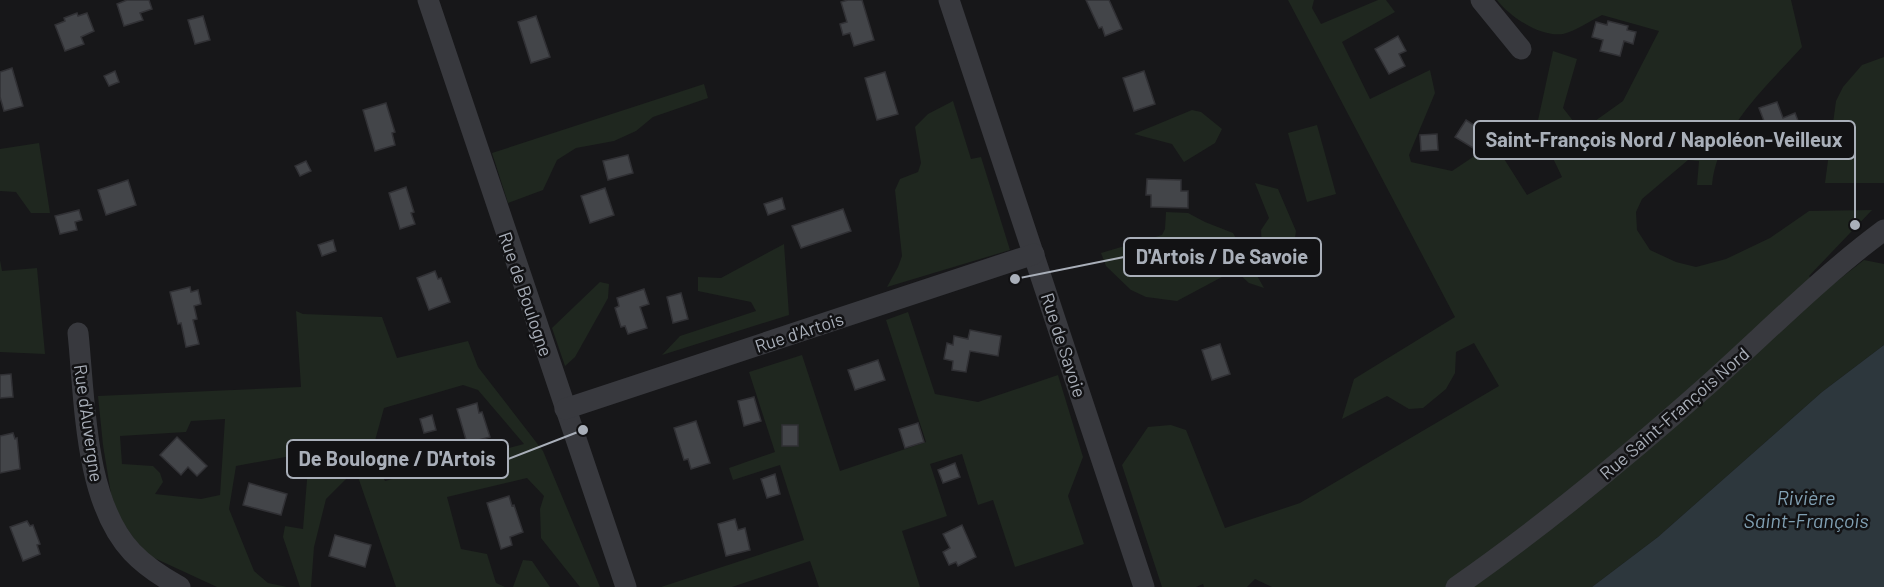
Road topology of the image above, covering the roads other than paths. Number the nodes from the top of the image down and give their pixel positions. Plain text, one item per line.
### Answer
1 (428, 0) edge
2 (949, 0) edge
3 (1481, 0) edge
4 (1521, 49) dead end
5 (1884, 230) edge
6 (1034, 254) junction
7 (78, 333) dead end
8 (565, 409) junction
9 (180, 587) edge
10 (626, 587) edge
11 (1144, 587) edge
12 (1456, 587) edge

1 - 8 street, Rue de Boulogne
2 - 6 street, Rue de Savoie
3 - 4 street
5 - 12 street, Rue Saint-François Nord
6 - 8 street, Rue d'Artois
6 - 11 street, Rue de Savoie
7 - 9 street, Rue d'Auvergne
8 - 10 street, Rue de Boulogne

